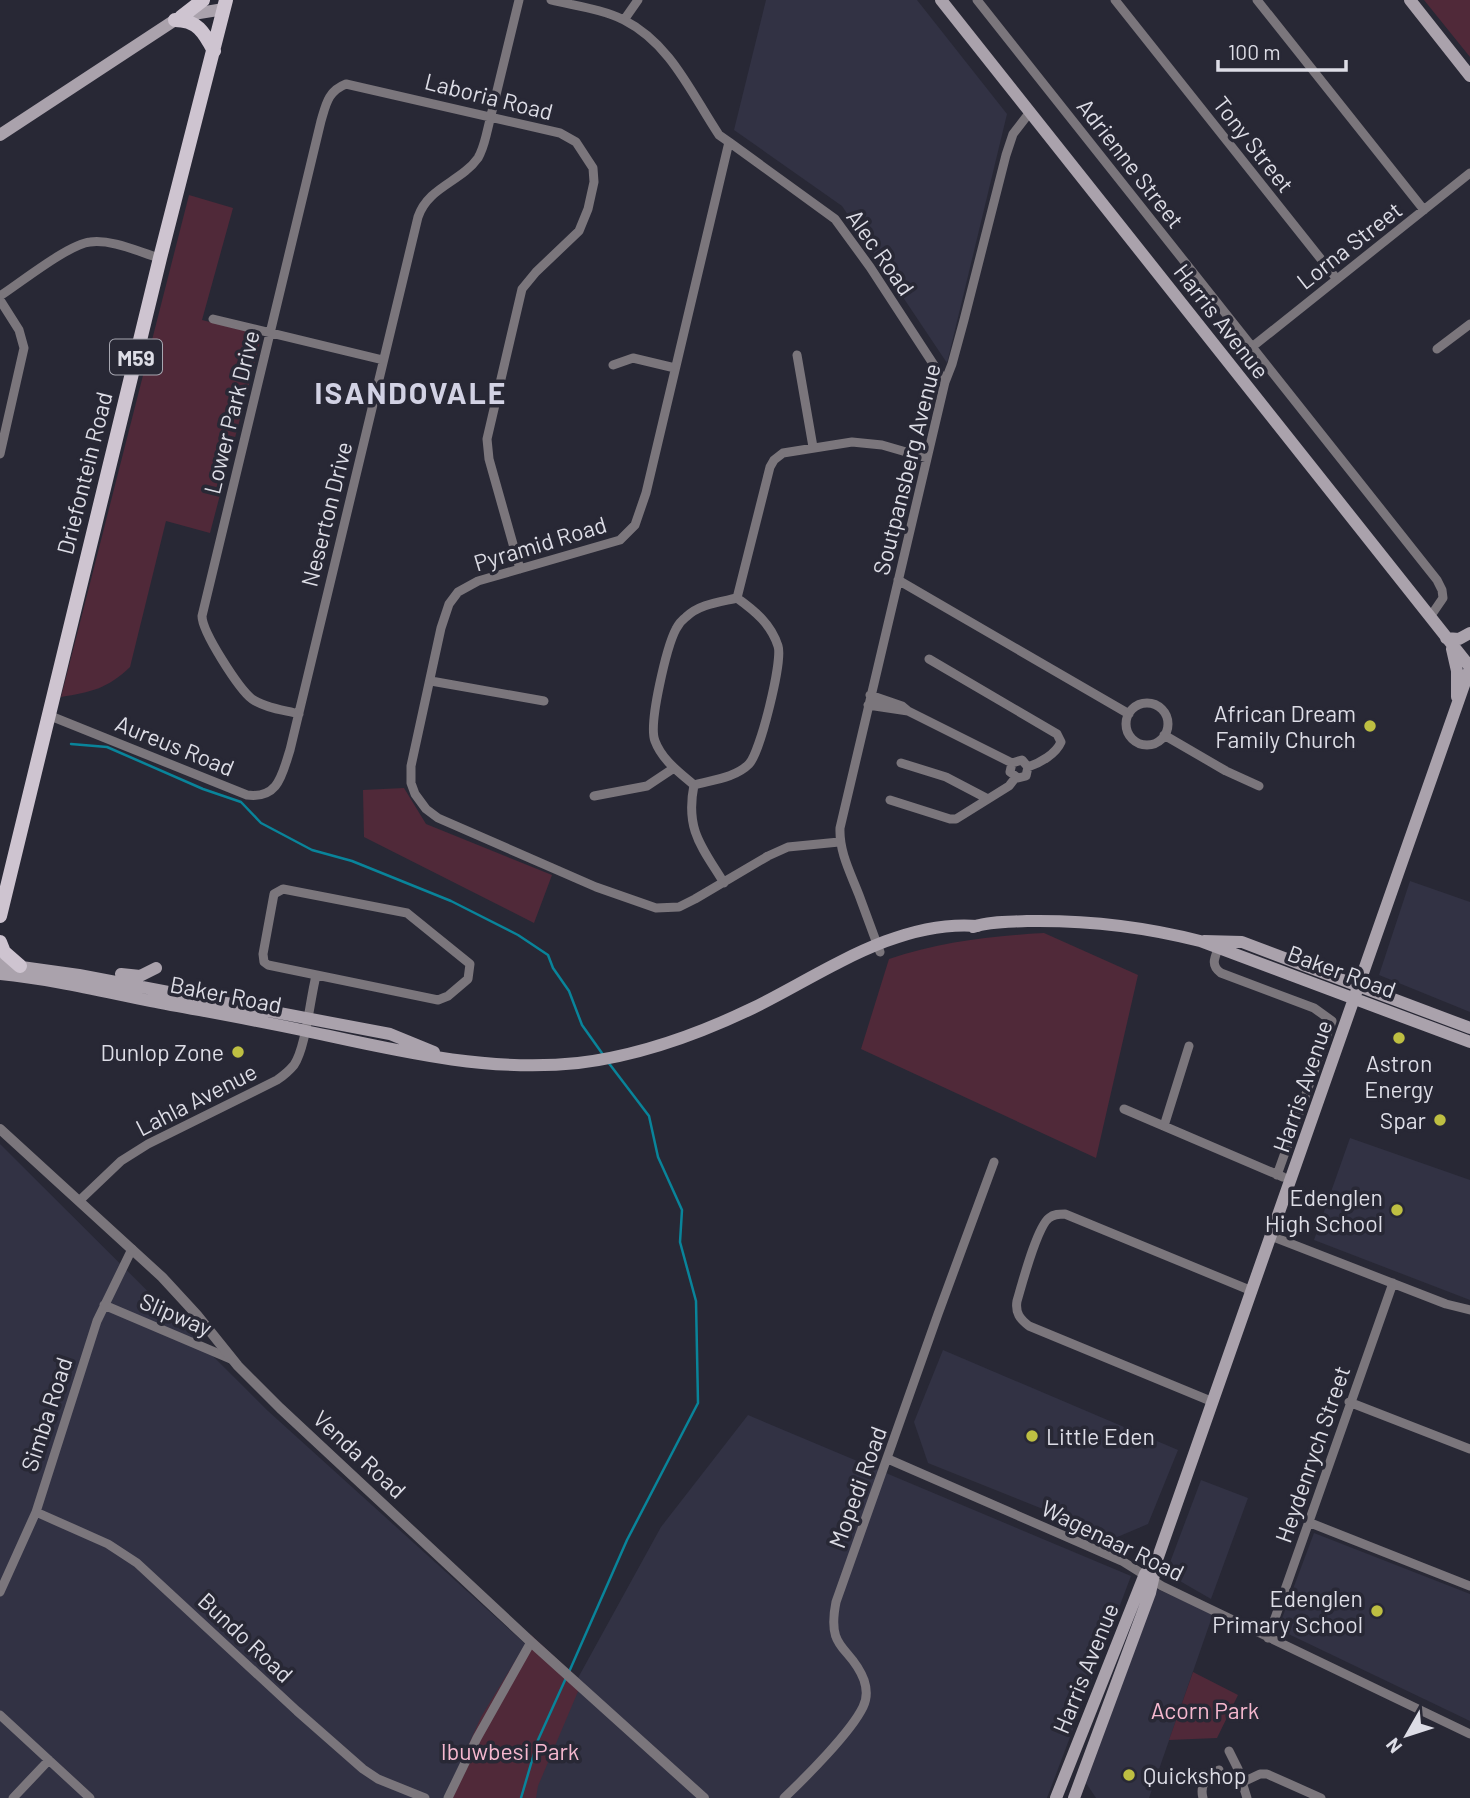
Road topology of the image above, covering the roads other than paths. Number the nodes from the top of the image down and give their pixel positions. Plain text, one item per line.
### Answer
1 (203, 0) edge
2 (519, 0) edge
3 (551, 0) edge
4 (638, 0) edge
5 (941, 0) edge
6 (977, 0) edge
7 (1115, 0) edge
8 (1257, 0) edge
9 (1410, 0) edge
10 (225, 4) edge
11 (178, 18) junction
12 (624, 20) junction
13 (214, 51) junction
14 (1470, 76) edge
15 (346, 84) joint
16 (1030, 113) junction
17 (491, 117) junction
18 (0, 135) edge
19 (729, 142) junction
20 (1470, 173) edge
21 (1424, 211) junction
22 (160, 258) junction
23 (1336, 278) junction
24 (0, 298) edge
25 (213, 319) dead end
26 (1470, 324) edge
27 (270, 333) junction
28 (1252, 347) junction
29 (1437, 349) dead end
30 (797, 355) dead end
31 (383, 360) junction
32 (613, 365) dead end
33 (675, 368) junction
34 (945, 382) junction
35 (813, 447) junction
36 (0, 454) edge
37 (926, 458) junction
38 (520, 569) junction
39 (898, 580) junction
40 (737, 598) junction
41 (1430, 617) junction
42 (1470, 633) edge
43 (1446, 639) junction
44 (929, 659) dead end
45 (1470, 668) edge
46 (431, 681) junction
47 (869, 700) junction
48 (544, 701) dead end
49 (1458, 707) junction
50 (299, 714) junction
51 (1129, 714) junction
52 (48, 715) junction
53 (1164, 735) junction
54 (901, 763) dead end
55 (1012, 763) junction
56 (1028, 767) junction
57 (674, 768) junction
58 (282, 777) joint
59 (1016, 778) junction
60 (694, 785) junction
61 (1259, 786) dead end
62 (594, 796) dead end
63 (988, 799) junction
64 (890, 800) dead end
65 (839, 842) junction
66 (724, 883) junction
67 (0, 916) edge
68 (1200, 941) junction
69 (0, 942) edge
70 (879, 948) junction
71 (1218, 949) junction
72 (0, 964) edge
73 (20, 966) junction
74 (156, 968) dead end
75 (0, 974) edge
76 (79, 975) junction
77 (316, 976) junction
78 (1356, 991) junction
79 (305, 1024) junction
80 (1470, 1028) edge
81 (1470, 1042) edge
82 (1189, 1046) dead end
83 (1124, 1110) dead end
84 (1164, 1126) junction
85 (0, 1129) edge
86 (995, 1162) dead end
87 (1277, 1175) junction
88 (1291, 1180) junction
89 (79, 1201) junction
90 (1271, 1236) junction
91 (132, 1249) junction
92 (1393, 1283) junction
93 (1252, 1292) junction
94 (104, 1305) junction
95 (1470, 1310) edge
96 (232, 1359) junction
97 (1213, 1402) junction
98 (1349, 1402) junction
99 (1470, 1449) edge
100 (888, 1459) junction
101 (36, 1512) junction
102 (1308, 1522) junction
103 (1150, 1578) junction
104 (1470, 1586) edge
105 (0, 1592) edge
106 (1268, 1637) junction
107 (531, 1642) junction
108 (0, 1715) edge
109 (1470, 1734) edge
110 (1076, 1747) junction
111 (1229, 1751) dead end
112 (49, 1760) junction
113 (1219, 1770) dead end
114 (1243, 1782) junction
115 (1074, 1796) edge
116 (13, 1798) edge
117 (90, 1798) edge
118 (425, 1798) edge
119 (448, 1798) edge
120 (704, 1798) edge
121 (784, 1798) edge
122 (1056, 1798) edge
123 (1203, 1798) edge
124 (1247, 1798) edge
125 (1321, 1798) edge

1 - 11 main road
2 - 17 street, Neserton Drive
3 - 12 street
4 - 12 street
5 - 16 main road, Harris Avenue
6 - 28 street, Adrienne Street
7 - 23 street, Tony Street
8 - 21 street
9 - 14 main road
10 - 11 main road
10 - 13 main road, Driefontein Road / M59
11 - 13 main road
11 - 18 main road
12 - 19 street
13 - 22 main road, Driefontein Road / M59
15 - 17 street, Laboria Road
15 - 27 street, Lower Park Drive
16 - 34 street, Soutpansberg Avenue
16 - 41 main road, Harris Avenue
17 - 31 street, Neserton Drive
17 - 38 street, Laboria Road
19 - 33 street, Pyramid Road
19 - 34 street, Alec Road
20 - 21 street, Lorna Street
21 - 23 street, Lorna Street
22 - 24 street
22 - 52 main road, Driefontein Road / M59
23 - 28 street, Lorna Street
24 - 36 street
25 - 27 street
26 - 29 street
27 - 31 street
27 - 50 street, Lower Park Drive
28 - 41 street, Adrienne Street
30 - 35 street
31 - 50 street, Neserton Drive
32 - 33 street
33 - 38 street, Pyramid Road
34 - 37 street, Soutpansberg Avenue
35 - 37 street
35 - 40 street
37 - 39 street, Soutpansberg Avenue
38 - 46 street, Pyramid Road
39 - 47 street, Soutpansberg Avenue
39 - 51 street
40 - 57 street
40 - 60 street
41 - 43 main road, Harris Avenue
42 - 43 main road
43 - 45 main road, Harris Avenue
43 - 49 main road
44 - 56 street
45 - 49 main road, Harris Avenue
46 - 48 street
46 - 66 street, Pyramid Road
47 - 55 street
47 - 65 street, Soutpansberg Avenue
49 - 78 main road, Harris Avenue
50 - 58 street, Neserton Drive
51 - 53 street
51 - 53 street
52 - 58 street, Aureus Road
52 - 67 main road, Driefontein Road / M59
53 - 61 street
54 - 63 street
55 - 56 street
55 - 59 street
56 - 59 street
57 - 60 street
57 - 62 street
59 - 63 street
60 - 66 street
63 - 64 street
65 - 66 street, Pyramid Road
65 - 70 street
68 - 70 main road, Baker Road
68 - 71 main road, Baker Road
68 - 78 main road, Baker Road
69 - 73 main road
70 - 79 main road, Baker Road
71 - 78 main road, Baker Road
71 - 87 street
72 - 73 main road, Baker Road
73 - 76 main road, Baker Road
74 - 76 main road
75 - 79 main road, Baker Road
76 - 79 main road, Baker Road
77 - 77 street
77 - 79 street, Baker Road
78 - 80 main road, Baker Road
78 - 81 main road, Baker Road
78 - 88 main road, Harris Avenue
79 - 89 street, Lahla Avenue
82 - 84 street
83 - 84 street
84 - 87 street
85 - 89 street, Venda Road
86 - 100 street, Mopedi Road
87 - 88 street
88 - 90 main road, Harris Avenue
89 - 91 street, Venda Road
90 - 92 street
90 - 93 main road, Harris Avenue
91 - 94 street, Simba Road
91 - 96 street, Venda Road
92 - 95 street
92 - 98 street, Heydenrych Street
93 - 97 main road, Harris Avenue
93 - 97 street
94 - 96 street, Slipway
94 - 101 street, Simba Road
96 - 107 street, Venda Road
97 - 103 main road, Harris Avenue
98 - 99 street
98 - 102 street, Heydenrych Street
100 - 103 street, Wagenaar Road
100 - 121 street, Mopedi Road
101 - 105 street, Simba Road
101 - 118 street, Bundo Road
102 - 104 street
102 - 106 street, Heydenrych Street
103 - 106 street, Wagenaar Road
103 - 110 main road, Harris Avenue
103 - 115 main road, Harris Avenue
106 - 109 street, Wagenaar Road
107 - 119 street
107 - 120 street, Venda Road
108 - 112 street
110 - 115 street
110 - 122 main road, Harris Avenue
111 - 114 street
112 - 116 street
112 - 117 street
113 - 123 street
114 - 124 street
114 - 125 street

